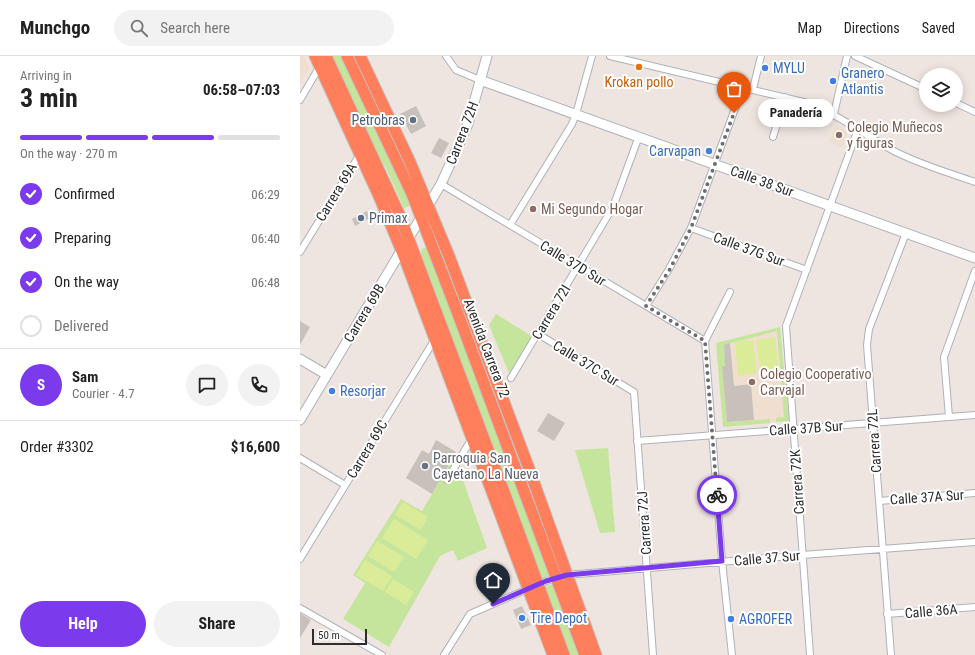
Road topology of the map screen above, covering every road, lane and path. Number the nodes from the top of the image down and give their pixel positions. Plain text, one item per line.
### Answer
1 (316, 56) edge
2 (326, 56) edge
3 (347, 56) edge
4 (360, 56) edge
5 (446, 56) edge
6 (487, 56) edge
7 (592, 56) edge
8 (610, 56) edge
9 (761, 56) edge
10 (847, 56) edge
11 (855, 56) edge
12 (631, 58) edge
13 (320, 66) junction
14 (480, 80) junction
15 (919, 86) edge
16 (743, 87) junction
17 (753, 89) junction
18 (343, 93) junction
19 (785, 97) junction
20 (300, 100) edge
21 (963, 106) edge
22 (340, 110) junction
23 (975, 112) edge
24 (576, 114) junction
25 (834, 114) junction
26 (858, 129) junction
27 (639, 136) junction
28 (773, 137) dead end
29 (360, 154) junction
30 (715, 164) junction
31 (975, 182) edge
32 (441, 184) junction
33 (830, 205) junction
34 (428, 206) junction
35 (421, 218) junction
36 (510, 225) junction
37 (691, 228) junction
38 (906, 233) junction
39 (408, 239) junction
40 (402, 250) junction
41 (300, 252) edge
42 (975, 258) edge
43 (579, 266) junction
44 (807, 270) junction
45 (975, 271) edge
46 (730, 292) dead end
47 (646, 306) junction
48 (538, 334) junction
49 (434, 339) junction
50 (705, 341) junction
51 (300, 359) edge
52 (327, 375) junction
53 (511, 378) dead end
54 (634, 392) joint
55 (975, 415) edge
56 (949, 417) junction
57 (300, 420) edge
58 (873, 423) junction
59 (793, 429) junction
60 (712, 435) junction
61 (472, 438) junction
62 (638, 441) junction
63 (519, 442) junction
64 (300, 458) edge
65 (518, 475) junction
66 (447, 480) dead end
67 (345, 485) junction
68 (975, 493) edge
69 (507, 500) junction
70 (879, 501) junction
71 (505, 528) junction
72 (975, 542) edge
73 (882, 548) junction
74 (802, 554) junction
75 (300, 559) edge
76 (722, 561) junction
77 (647, 568) junction
78 (561, 577) junction
79 (538, 585) junction
80 (528, 590) junction
81 (975, 607) edge
82 (300, 608) edge
83 (887, 614) junction
84 (382, 655) edge
85 (444, 655) edge
86 (553, 655) edge
87 (564, 655) edge
88 (585, 655) edge
89 (596, 655) edge
90 (653, 655) edge
91 (732, 655) edge
92 (810, 655) edge
93 (891, 655) edge

1 - 13 highway
2 - 18 highway
3 - 35 highway, Avenida Carrera 72
4 - 34 highway, Avenida Carrera 72
5 - 14 street
6 - 14 street, Carrera 72H
7 - 24 street
8 - 12 street
9 - 17 street
10 - 25 street
11 - 15 street
12 - 16 street
13 - 20 street
13 - 22 highway
14 - 24 street, Calle 38 Sur
14 - 32 street, Carrera 72H
16 - 17 street
16 - 30 street
17 - 19 street
18 - 22 highway
18 - 39 highway
19 - 25 street
19 - 28 street
21 - 23 street
22 - 29 highway
24 - 27 street, Calle 38 Sur
24 - 36 street
25 - 26 street
26 - 31 street
26 - 33 street, Carrera 72K
27 - 30 street, Calle 38 Sur
27 - 43 street, Carrera 72I
29 - 40 highway
29 - 41 street, Carrera 69A
30 - 33 street, Calle 38 Sur
30 - 37 street
32 - 34 street, Carrera 72H
32 - 36 street, Calle 37D Sur
33 - 38 street, Calle 38 Sur
33 - 44 street, Carrera 72K
34 - 35 street, Carrera 69B
34 - 63 highway, Avenida Carrera 72
35 - 39 street, Carrera 69B
35 - 65 highway, Avenida Carrera 72
36 - 43 street, Calle 37D Sur
37 - 44 street, Calle 37G Sur
37 - 47 street
38 - 42 street, Calle 38 Sur
38 - 58 street, Carrera 72L
39 - 40 street, Carrera 69B
39 - 69 highway
40 - 49 highway
40 - 52 street, Carrera 69B
43 - 47 street, Calle 37D Sur
43 - 48 street, Carrera 72I
44 - 59 street, Carrera 72K
45 - 56 street
46 - 50 street
47 - 50 street, Calle 37D Sur
48 - 53 street, Carrera 72I
48 - 54 street, Calle 37C Sur
49 - 61 highway
49 - 67 street, Carrera 69C
50 - 60 street
51 - 52 street
52 - 57 street, Carrera 69B
54 - 62 street, Carrera 72J
55 - 56 street, Calle 37B Sur
56 - 58 street, Calle 37B Sur
58 - 59 street, Calle 37B Sur
58 - 70 street, Carrera 72L
59 - 60 street, Calle 37B Sur
59 - 74 street, Carrera 72K
60 - 62 street, Calle 37B Sur
60 - 76 street
61 - 66 street
61 - 71 highway
62 - 77 street, Carrera 72J
63 - 65 highway
63 - 78 highway, Avenida Carrera 72
64 - 67 street
65 - 78 highway, Avenida Carrera 72
67 - 75 street, Carrera 69C
68 - 70 street, Calle 37A Sur
69 - 71 highway
69 - 79 highway
70 - 73 street, Carrera 72L
71 - 80 highway
72 - 73 street, Calle 37 Sur
73 - 74 street, Calle 37 Sur
73 - 83 street, Carrera 72L
74 - 76 street, Calle 37 Sur
74 - 92 street, Carrera 72K
76 - 77 street, Calle 37 Sur
76 - 91 street
77 - 78 street, Calle 37 Sur
77 - 90 street, Carrera 72J
78 - 79 street, Calle 37 Sur
78 - 88 highway, Avenida Carrera 72
78 - 89 highway, Avenida Carrera 72
79 - 80 street, Calle 37 Sur
79 - 87 highway
80 - 85 street, Calle 37 Sur
80 - 86 highway
81 - 83 street, Calle 36A
82 - 84 street
83 - 93 street, Carrera 72L

